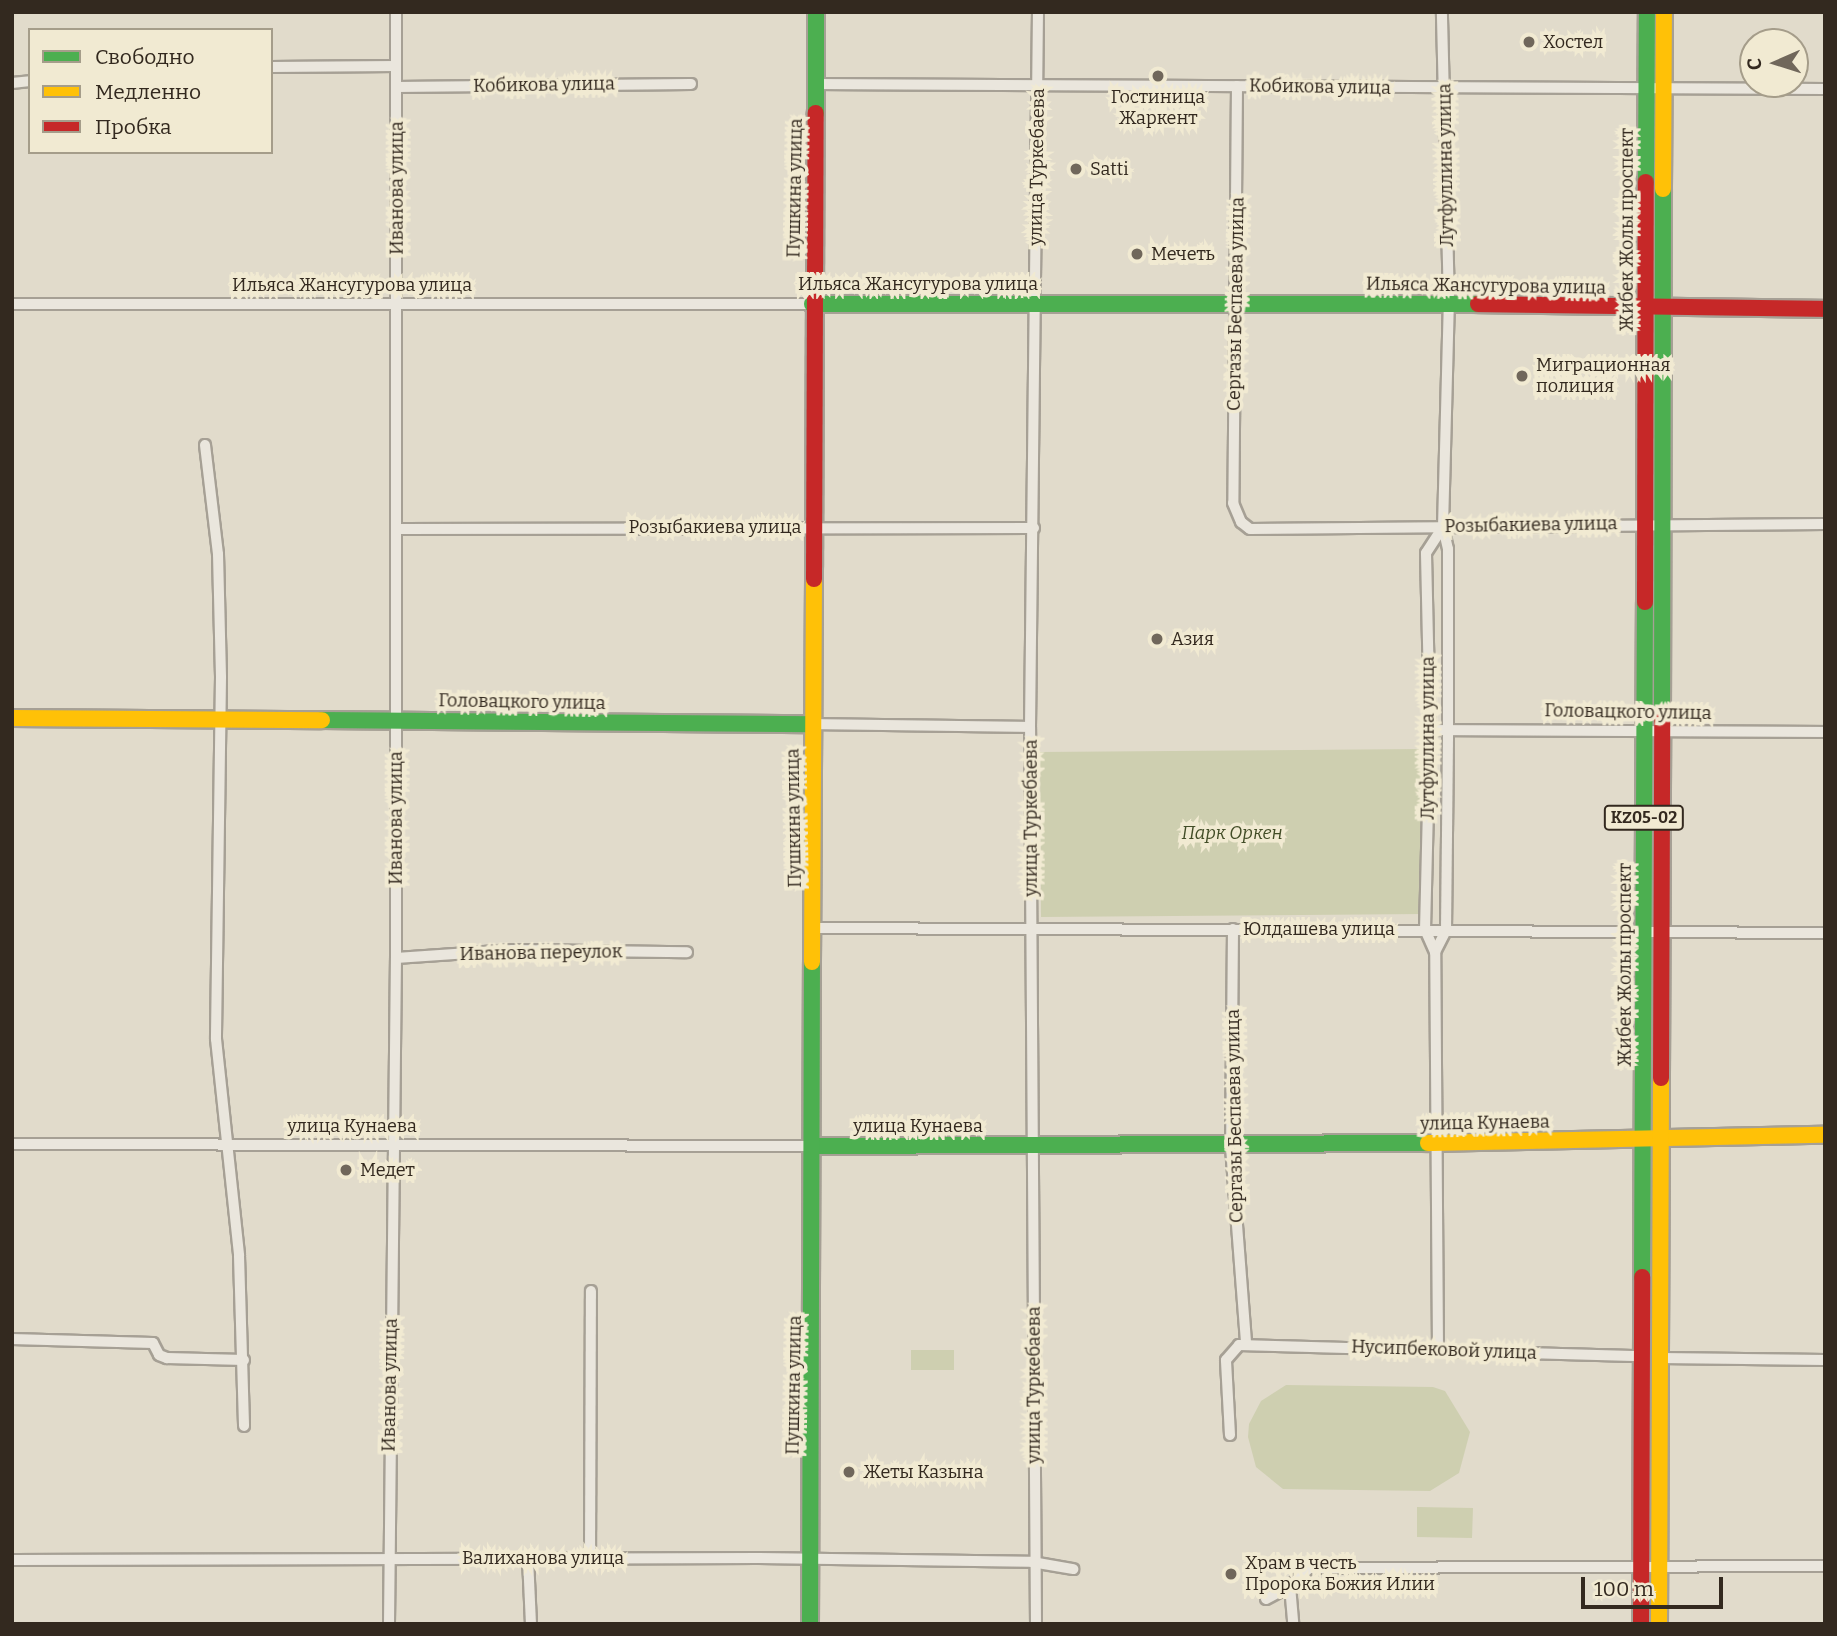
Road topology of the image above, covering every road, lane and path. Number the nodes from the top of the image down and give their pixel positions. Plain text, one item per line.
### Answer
1 (396, 12) edge
2 (816, 12) edge
3 (1038, 12) edge
4 (1442, 12) edge
5 (1647, 12) edge
6 (1664, 12) edge
7 (396, 66) junction
8 (273, 67) edge
9 (691, 84) dead end
10 (816, 84) junction
11 (1646, 85) junction
12 (1237, 86) junction
13 (1663, 86) junction
14 (396, 87) junction
15 (1038, 89) junction
16 (1444, 89) junction
17 (1825, 89) edge
18 (1235, 302) junction
19 (1035, 303) junction
20 (12, 304) edge
21 (397, 304) junction
22 (812, 304) junction
23 (1449, 304) junction
24 (1646, 309) junction
25 (1663, 309) junction
26 (1825, 309) edge
27 (205, 445) dead end
28 (1241, 522) joint
29 (1645, 523) junction
30 (1662, 523) junction
31 (1825, 524) edge
32 (812, 526) junction
33 (1443, 527) junction
34 (1034, 528) junction
35 (397, 529) junction
36 (12, 718) edge
37 (396, 720) junction
38 (221, 721) junction
39 (812, 724) junction
40 (1030, 727) junction
41 (1448, 729) junction
42 (1430, 730) junction
43 (1645, 731) junction
44 (1662, 732) junction
45 (1825, 732) edge
46 (814, 928) junction
47 (1031, 929) junction
48 (1233, 929) junction
49 (1426, 930) junction
50 (1446, 930) junction
51 (1644, 931) junction
52 (1661, 932) junction
53 (1825, 933) edge
54 (687, 951) dead end
55 (1435, 952) junction
56 (396, 957) junction
57 (1825, 1135) edge
58 (1661, 1140) junction
59 (1643, 1141) junction
60 (1438, 1143) junction
61 (12, 1144) edge
62 (392, 1144) junction
63 (1034, 1144) junction
64 (227, 1145) junction
65 (815, 1146) junction
66 (1231, 1147) junction
67 (590, 1291) dead end
68 (12, 1339) edge
69 (1243, 1343) junction
70 (1438, 1349) junction
71 (1642, 1356) junction
72 (1660, 1358) junction
73 (244, 1360) junction
74 (1825, 1360) edge
75 (244, 1426) dead end
76 (1230, 1435) dead end
77 (388, 1558) junction
78 (528, 1558) junction
79 (590, 1558) junction
80 (12, 1560) edge
81 (810, 1561) junction
82 (1032, 1562) junction
83 (1641, 1566) junction
84 (1659, 1566) junction
85 (1825, 1566) edge
86 (1073, 1569) dead end
87 (1290, 1586) junction
88 (1266, 1599) dead end
89 (389, 1624) edge
90 (531, 1624) edge
91 (810, 1624) edge
92 (1036, 1624) edge
93 (1293, 1624) edge
94 (1641, 1624) edge
95 (1659, 1624) edge

1 - 7 street, Иванова улица
2 - 10 main road, Пушкина улица
3 - 15 street, улица Туркебаева
4 - 16 street, Лутфуллина улица
5 - 11 main road, Жибек Жолы проспект / KZ05-02
6 - 13 main road, Жибек Жолы проспект
7 - 8 street
7 - 14 street, Иванова улица
9 - 14 street, Кобикова улица
10 - 15 street, Кобикова улица
10 - 22 main road, Пушкина улица
11 - 13 street, Кобикова улица
11 - 16 street, Кобикова улица
11 - 24 main road, Жибек Жолы проспект / KZ05-02
12 - 15 street, Кобикова улица
12 - 16 street, Кобикова улица
12 - 18 street, Сергазы Беспаева улица
13 - 17 street, Кобикова улица
13 - 25 main road, Жибек Жолы проспект
14 - 21 street, Иванова улица
15 - 19 street, улица Туркебаева
16 - 23 street, Лутфуллина улица
18 - 19 main road, Ильяса Жансугурова улица
18 - 23 main road, Ильяса Жансугурова улица
18 - 28 street, Сергазы Беспаева улица
19 - 22 main road, Ильяса Жансугурова улица
19 - 34 street, улица Туркебаева
20 - 21 street, Ильяса Жансугурова улица
21 - 22 street, Ильяса Жансугурова улица
21 - 35 street, Иванова улица
22 - 32 main road, Пушкина улица
23 - 24 main road, Ильяса Жансугурова улица
23 - 33 street, Лутфуллина улица
24 - 25 main road, Ильяса Жансугурова улица
24 - 29 main road, Жибек Жолы проспект / KZ05-02
25 - 26 main road, Ильяса Жансугурова улица
25 - 30 main road, Жибек Жолы проспект
27 - 38 street
28 - 33 street, Розыбакиева улица
29 - 30 street, Розыбакиева улица
29 - 33 street, Розыбакиева улица
29 - 43 main road, Жибек Жолы проспект / KZ05-02
30 - 31 street, Розыбакиева улица
30 - 44 main road, Жибек Жолы проспект
32 - 34 street, Розыбакиева улица
32 - 35 street, Розыбакиева улица
32 - 39 main road, Пушкина улица
33 - 41 street, Лутфуллина улица
33 - 42 street, Лутфуллина улица
34 - 40 street, улица Туркебаева
35 - 37 street, Иванова улица
36 - 38 main road, Головацкого улица
37 - 38 main road, Головацкого улица
37 - 39 main road, Головацкого улица
37 - 56 street, Иванова улица
38 - 64 street
39 - 40 street, Головацкого улица
39 - 46 main road, Пушкина улица
40 - 47 street, улица Туркебаева
41 - 42 street, Головацкого улица
41 - 43 street, Головацкого улица
41 - 50 street, Лутфуллина улица
42 - 49 street, Лутфуллина улица
43 - 44 street, Головацкого улица
43 - 51 main road, Жибек Жолы проспект / KZ05-02
44 - 45 street, Головацкого улица
44 - 52 main road, Жибек Жолы проспект / KZ05-02
46 - 47 street, Юлдашева улица
46 - 65 main road, Пушкина улица
47 - 48 street, Юлдашева улица
47 - 63 street, улица Туркебаева
48 - 49 street, Юлдашева улица
48 - 66 street, Сергазы Беспаева улица
49 - 50 street, Юлдашева улица
49 - 55 street, Лутфуллина улица
50 - 51 street, Юлдашева улица
50 - 55 street, Лутфуллина улица
51 - 52 street, Юлдашева улица
51 - 59 main road, Жибек Жолы проспект / KZ05-02
52 - 53 street, Юлдашева улица
52 - 58 main road, Жибек Жолы проспект / KZ05-02
54 - 56 street, Иванова переулок
55 - 60 street, Лутфуллина улица
56 - 62 street, Иванова улица
57 - 58 main road, улица Кунаева
58 - 59 main road, улица Кунаева
58 - 72 main road, Жибек Жолы проспект / KZ05-02
59 - 60 main road, улица Кунаева
59 - 71 main road, Жибек Жолы проспект / KZ05-02
60 - 66 main road, улица Кунаева
60 - 70 street, Лутфуллина улица
61 - 64 street, улица Кунаева
62 - 64 street, улица Кунаева
62 - 65 street, улица Кунаева
62 - 77 street, Иванова улица
63 - 65 main road, улица Кунаева
63 - 66 main road, улица Кунаева
63 - 82 street, улица Туркебаева
64 - 73 street
65 - 81 main road, Пушкина улица
66 - 69 street, Сергазы Беспаева улица
67 - 79 street
68 - 73 street
69 - 70 street, Нусипбековой улица
69 - 76 street
70 - 71 street, Нусипбековой улица
71 - 83 main road, Жибек Жолы проспект / KZ05-02
72 - 74 street
72 - 84 main road, Жибек Жолы проспект / KZ05-02
73 - 75 street
77 - 78 street, Валиханова улица
77 - 80 street, Валиханова улица
77 - 89 street, Иванова улица
78 - 79 street, Валиханова улица
78 - 90 street
79 - 81 street, Валиханова улица
81 - 82 street, Валиханова улица
81 - 91 main road, Пушкина улица
82 - 86 street, Валиханова улица
82 - 92 street, улица Туркебаева
83 - 84 street
83 - 87 street
83 - 94 main road, Жибек Жолы проспект / KZ05-02
84 - 85 street
84 - 95 main road, Жибек Жолы проспект / KZ05-02
87 - 88 street
87 - 93 street

